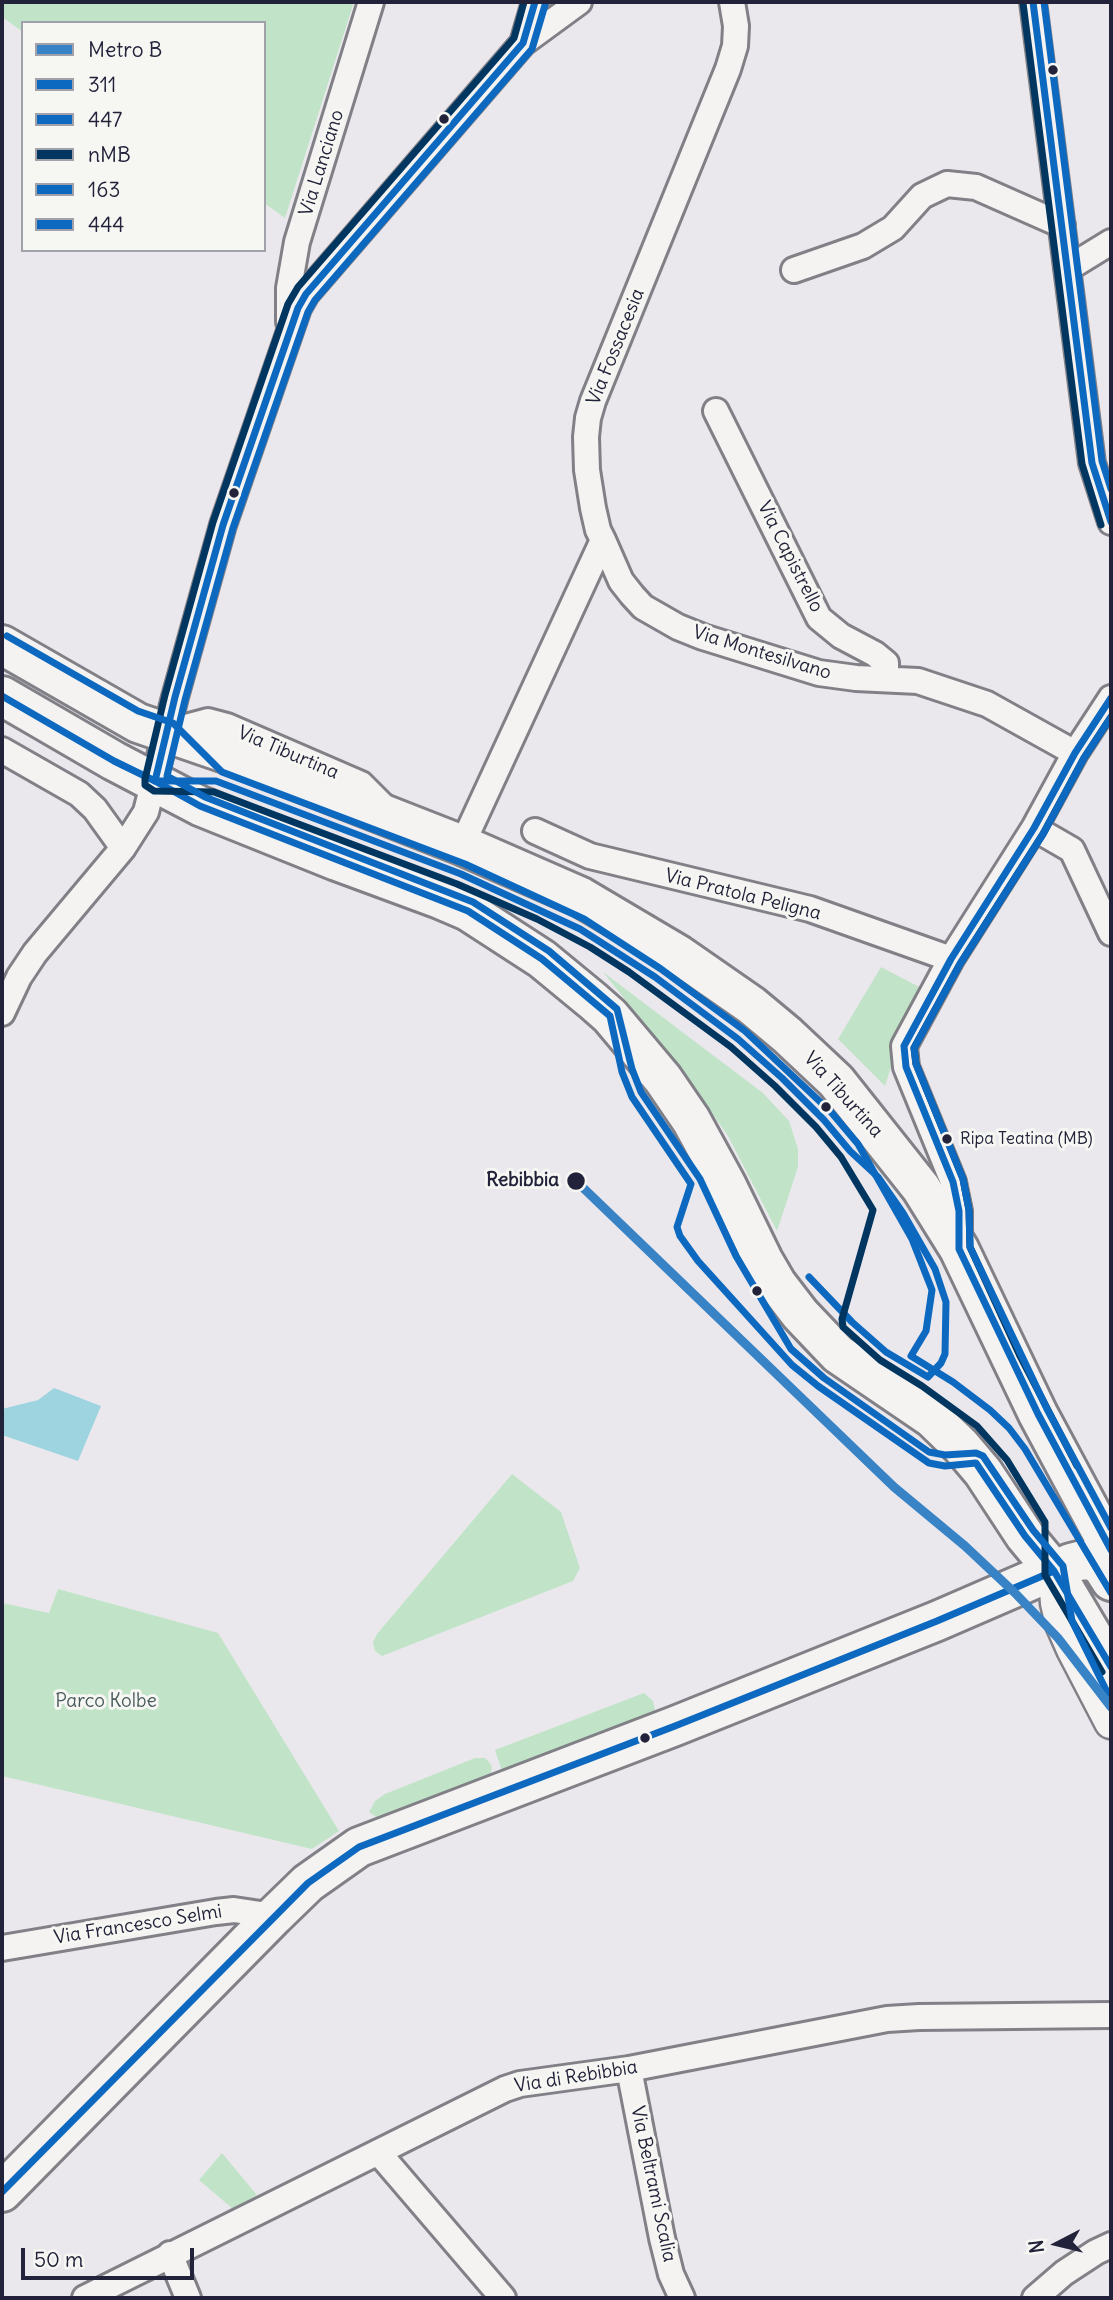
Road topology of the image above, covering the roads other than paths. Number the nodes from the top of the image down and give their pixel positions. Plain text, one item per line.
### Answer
1 (371, 2) edge
2 (536, 2) edge
3 (579, 2) edge
4 (733, 2) edge
5 (1033, 2) edge
6 (523, 43) junction
7 (1062, 225) junction
8 (1111, 242) edge
9 (1067, 269) junction
10 (794, 270) dead end
11 (289, 327) junction
12 (716, 411) dead end
13 (1111, 522) edge
14 (603, 540) junction
15 (2, 645) edge
16 (886, 679) junction
17 (2, 696) edge
18 (1111, 698) edge
19 (167, 732) junction
20 (2, 750) edge
21 (1075, 753) junction
22 (155, 781) junction
23 (1034, 828) junction
24 (535, 831) dead end
25 (462, 845) junction
26 (123, 848) junction
27 (1111, 933) edge
28 (951, 959) junction
29 (2, 1013) edge
30 (958, 1248) junction
31 (1111, 1550) edge
32 (1054, 1571) junction
33 (1111, 1581) edge
34 (1111, 1667) edge
35 (1111, 1722) edge
36 (274, 1916) junction
37 (2, 1948) edge
38 (1111, 2015) edge
39 (629, 2069) junction
40 (378, 2152) junction
41 (2, 2192) edge
42 (1111, 2245) edge
43 (170, 2254) junction
44 (85, 2298) edge
45 (188, 2298) edge
46 (503, 2298) edge
47 (682, 2298) edge
48 (1035, 2298) edge

1 - 11 street, Via Lanciano
2 - 6 street, Via Lanciano
3 - 6 street
4 - 14 street, Via Fossacesia
5 - 7 street
6 - 11 street, Via Lanciano
7 - 9 street
7 - 10 street
8 - 9 street
9 - 13 street
11 - 19 street, Via Lanciano
12 - 16 street, Via Capistrello
14 - 16 street, Via Montesilvano
14 - 25 street
15 - 19 main road, Via Tiburtina
16 - 21 street, Via Montesilvano
17 - 22 main road
18 - 21 street
19 - 22 street, Via Lanciano
19 - 25 main road, Via Tiburtina
20 - 26 street
21 - 23 street
22 - 26 street, Via Lanciano
22 - 32 main road
23 - 27 street
23 - 28 street
24 - 28 street, Via Pratola Peligna
25 - 30 main road, Via Tiburtina
26 - 29 street, Via Lanciano
28 - 30 street
30 - 31 main road, Via Tiburtina
32 - 33 main road
32 - 34 main road
32 - 35 street
32 - 36 main road
36 - 37 street, Via Francesco Selmi
36 - 41 main road
38 - 39 street, Via di Rebibbia
39 - 40 street, Via di Rebibbia
39 - 47 street, Via Beltrami Scalia
40 - 43 street, Via di Rebibbia
40 - 46 street
42 - 48 street
43 - 44 street, Via di Rebibbia
43 - 45 street

